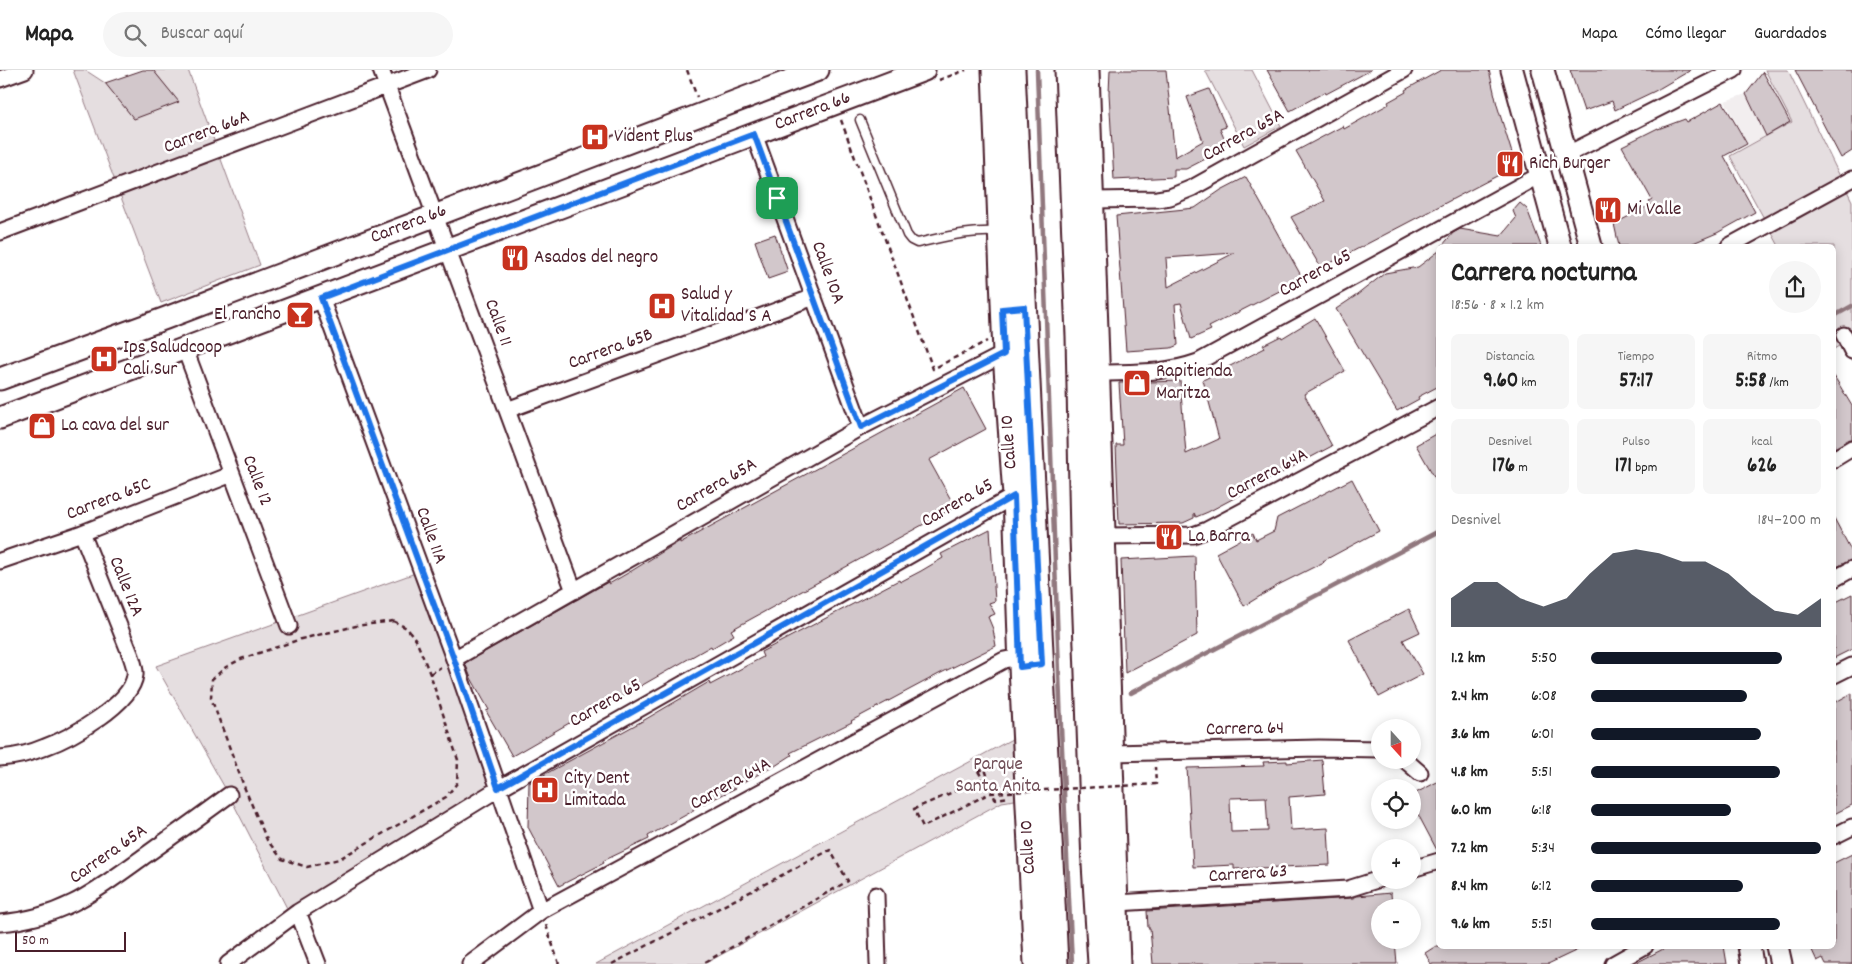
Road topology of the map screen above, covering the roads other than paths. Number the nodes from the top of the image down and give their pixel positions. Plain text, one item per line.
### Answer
1 (25, 70) edge
2 (381, 70) edge
3 (428, 70) edge
4 (818, 70) edge
5 (924, 70) edge
6 (993, 70) edge
7 (1012, 70) edge
8 (1068, 70) edge
9 (1088, 70) edge
10 (1404, 70) edge
11 (1512, 70) edge
12 (1543, 70) edge
13 (1734, 70) edge
14 (0, 79) edge
15 (387, 86) junction
16 (860, 120) dead end
17 (754, 134) junction
18 (1566, 155) junction
19 (1540, 175) junction
20 (1852, 179) edge
21 (1094, 200) junction
22 (435, 215) junction
23 (0, 232) edge
24 (999, 232) junction
25 (1559, 244) edge
26 (1590, 244) edge
27 (1733, 244) edge
28 (448, 250) junction
29 (814, 297) junction
30 (321, 298) junction
31 (1013, 308) junction
32 (1844, 335) dead end
33 (1089, 336) junction
34 (186, 350) junction
35 (1852, 351) edge
36 (1004, 354) junction
37 (1100, 373) junction
38 (0, 379) edge
39 (1436, 409) edge
40 (507, 410) junction
41 (0, 418) edge
42 (861, 427) junction
43 (1852, 448) edge
44 (1836, 458) edge
45 (232, 474) junction
46 (1014, 496) junction
47 (82, 533) junction
48 (1104, 536) junction
49 (0, 561) edge
50 (1852, 569) edge
51 (1836, 577) edge
52 (574, 590) junction
53 (289, 626) dead end
54 (454, 659) junction
55 (1027, 662) junction
56 (1852, 666) edge
57 (1836, 674) edge
58 (1101, 720) junction
59 (1371, 749) edge
60 (1112, 753) junction
61 (0, 758) edge
62 (1416, 769) edge
63 (1420, 773) dead end
64 (498, 788) junction
65 (230, 795) dead end
66 (1852, 826) edge
67 (1836, 835) edge
68 (1436, 862) edge
69 (1421, 866) edge
70 (1371, 882) edge
71 (876, 895) dead end
72 (1117, 903) junction
73 (541, 911) junction
74 (298, 912) junction
75 (0, 923) edge
76 (1639, 949) edge
77 (1750, 949) edge
78 (1778, 949) edge
79 (228, 964) edge
80 (318, 964) edge
81 (470, 964) edge
82 (878, 964) edge
83 (1035, 964) edge
84 (1055, 964) edge
85 (1101, 964) edge
86 (1120, 964) edge
87 (1612, 964) edge
88 (1752, 964) edge
89 (1781, 964) edge

1 - 14 street
2 - 15 street, Calle 11
3 - 15 street, Carrera 66A
4 - 22 main road, Carrera 66
5 - 17 main road, Carrera 66
6 - 24 main road, Calle 10
7 - 31 main road, Calle 10
8 - 33 main road
9 - 21 main road
10 - 21 street, Carrera 65A
11 - 19 main road
12 - 18 main road
13 - 18 street
15 - 22 street, Calle 11
15 - 23 street, Carrera 66A
16 - 24 lane
17 - 28 main road, Carrera 66
17 - 29 street, Calle 10A
18 - 26 main road
19 - 25 main road
19 - 37 street, Carrera 65
20 - 27 street
21 - 33 main road
22 - 28 street, Calle 11
22 - 38 main road, Carrera 66
24 - 31 main road, Calle 10
28 - 30 main road, Carrera 66
28 - 40 street, Calle 11
29 - 40 street, Carrera 65B
29 - 42 street, Calle 10A
30 - 34 main road, Carrera 66
30 - 54 street, Calle 11A
31 - 36 main road, Calle 10
31 - 55 main road, Calle 10
32 - 35 street
33 - 37 main road
33 - 58 main road
34 - 41 main road, Carrera 66
34 - 45 street, Calle 12
36 - 42 street, Carrera 65A
36 - 46 main road, Calle 10
37 - 48 main road
39 - 48 street, Carrera 64A
40 - 52 street, Calle 11
42 - 52 street, Carrera 65A
43 - 44 street
45 - 47 street, Carrera 65C
45 - 53 street, Calle 12
46 - 55 main road, Calle 10
46 - 64 street, Carrera 65
47 - 49 street, Carrera 65C
47 - 61 street, Calle 12A
48 - 58 main road
50 - 51 street
52 - 54 street, Carrera 65A
54 - 64 street, Calle 11A
55 - 73 street, Carrera 64A
55 - 83 main road, Calle 10
55 - 84 main road, Calle 10
56 - 57 street
58 - 60 main road
58 - 85 main road
59 - 60 street, Carrera 64
60 - 72 main road
62 - 63 street
64 - 73 street, Calle 11A
64 - 74 street, Carrera 65
65 - 75 street, Carrera 65A
66 - 67 street
68 - 69 street
70 - 72 street, Carrera 63
71 - 82 street
72 - 86 main road
73 - 81 street, Carrera 64A
74 - 79 street, Carrera 65
74 - 80 street
76 - 87 street
77 - 88 main road
78 - 89 main road

